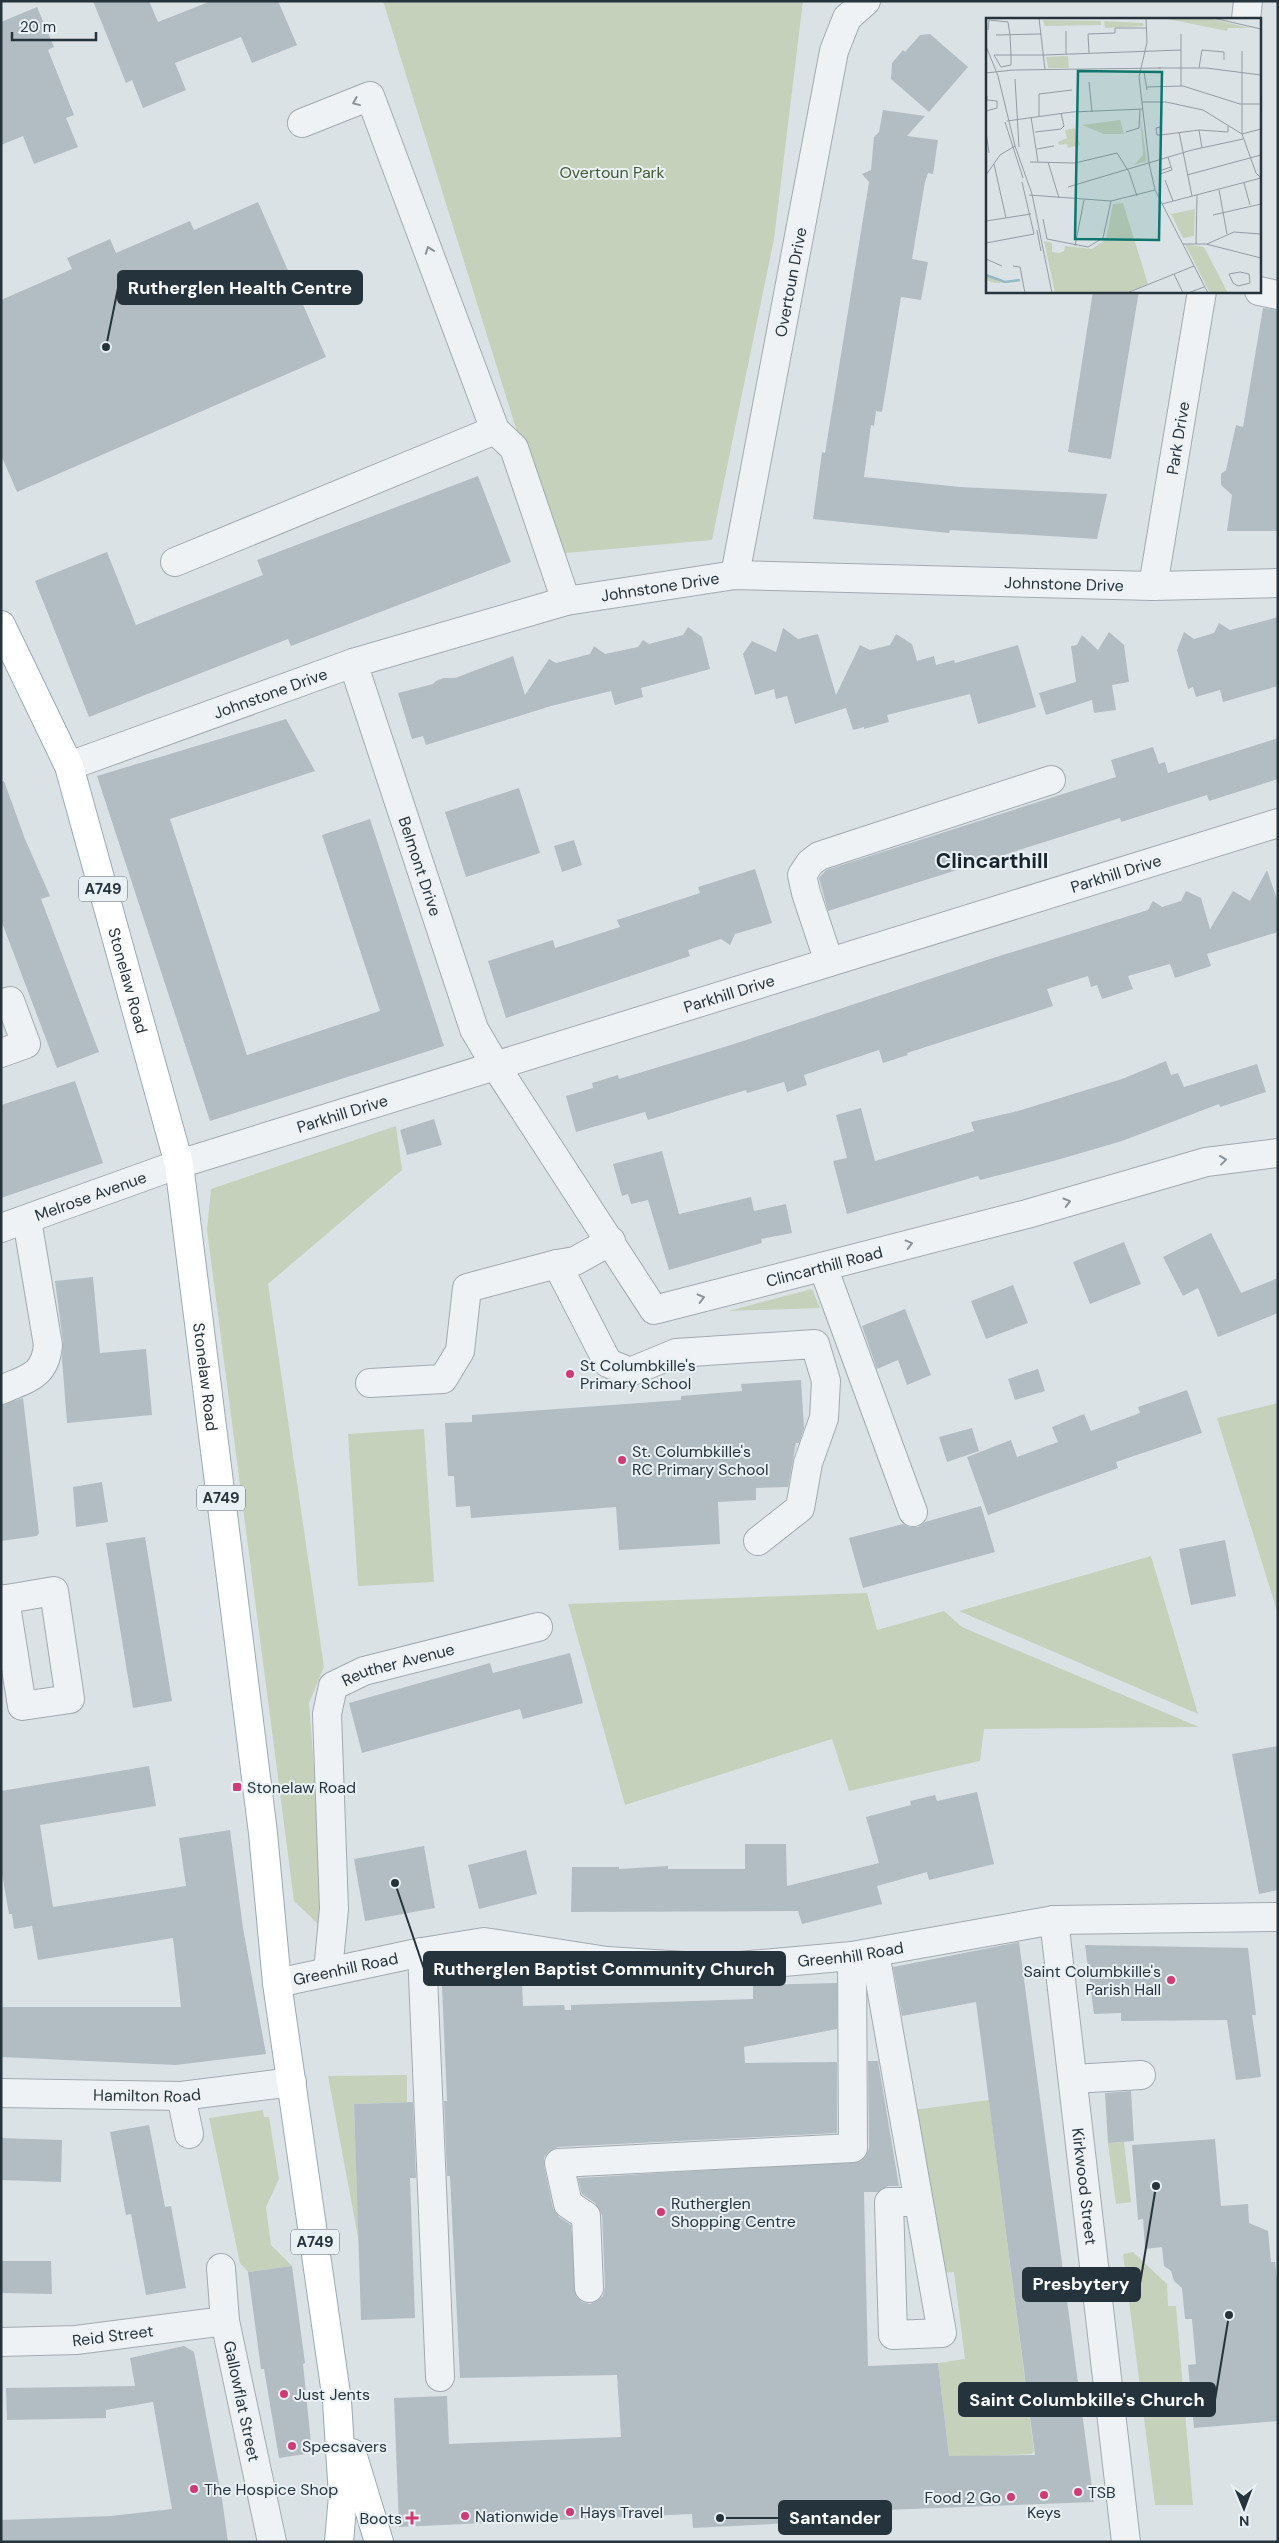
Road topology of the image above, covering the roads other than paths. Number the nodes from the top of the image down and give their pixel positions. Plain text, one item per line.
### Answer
1 (866, 1) edge
2 (1248, 1) edge
3 (1246, 18) edge
4 (302, 123) dead end
5 (1202, 292) edge
6 (1262, 292) edge
7 (1278, 295) edge
8 (495, 430) junction
9 (175, 562) dead end
10 (735, 575) junction
11 (1278, 583) edge
12 (1154, 586) junction
13 (566, 601) junction
14 (1, 625) edge
15 (353, 663) junction
16 (69, 766) junction
17 (1051, 780) dead end
18 (1278, 822) edge
19 (829, 962) junction
20 (1, 1004) edge
21 (1, 1053) edge
22 (495, 1065) junction
23 (1278, 1153) edge
24 (179, 1164) junction
25 (27, 1220) junction
26 (1, 1228) edge
27 (611, 1241) junction
28 (557, 1264) junction
29 (822, 1267) junction
30 (370, 1383) dead end
31 (1, 1390) edge
32 (913, 1512) dead end
33 (758, 1541) dead end
34 (538, 1626) dead end
35 (1278, 1917) edge
36 (1054, 1920) junction
37 (422, 1952) junction
38 (863, 1955) junction
39 (328, 1971) junction
40 (277, 1983) junction
41 (1141, 2076) dead end
42 (1073, 2079) junction
43 (292, 2082) junction
44 (1, 2093) edge
45 (181, 2096) junction
46 (189, 2134) dead end
47 (918, 2202) dead end
48 (221, 2268) dead end
49 (589, 2288) dead end
50 (225, 2321) junction
51 (1, 2342) edge
52 (440, 2377) dead end
53 (337, 2401) junction
54 (271, 2538) edge
55 (338, 2542) edge
56 (379, 2542) edge
57 (1126, 2542) edge

1 - 10 street, Overtoun Drive
2 - 3 street
8 -> 4 street
5 - 12 street, Park Drive
6 - 7 street
8 - 9 street
8 - 13 street
10 - 12 street, Johnstone Drive
10 - 13 street, Johnstone Drive
11 - 12 street, Johnstone Drive
13 - 15 street, Johnstone Drive
14 - 16 main road, Stonelaw Road / A749
15 - 16 street, Johnstone Drive
15 - 22 street, Belmont Drive
16 - 24 main road, Stonelaw Road / A749
17 - 19 street
18 - 19 street, Parkhill Drive
19 - 22 street, Parkhill Drive
20 - 21 street
22 - 24 street, Parkhill Drive
22 - 27 street, Clincarthill Road
29 -> 23 street, Clincarthill Road
24 - 25 street, Melrose Avenue
24 - 40 main road, Stonelaw Road / A749
25 - 26 street, Melrose Avenue
25 - 31 street
27 - 28 street
27 -> 29 street, Clincarthill Road
28 - 30 street
28 - 33 street
29 - 32 street
34 - 39 street, Reuther Avenue
35 - 36 street, Greenhill Road
36 - 38 street, Greenhill Road
36 - 42 street, Kirkwood Street
37 - 38 street, Greenhill Road
37 - 39 street, Greenhill Road
37 - 52 street
38 - 47 street
38 - 49 street
39 - 40 street, Greenhill Road
40 - 43 main road, Stonelaw Road / A749
41 - 42 street
42 - 57 street, Kirkwood Street
43 - 45 street, Hamilton Road
43 - 53 main road, Stonelaw Road / A749
44 - 45 street, Hamilton Road
45 - 46 street
48 - 50 street, Gallowflat Street
50 - 51 street, Reid Street
50 - 54 street, Gallowflat Street
53 - 55 main road, Stonelaw Road / A749
53 - 56 main road, A749

